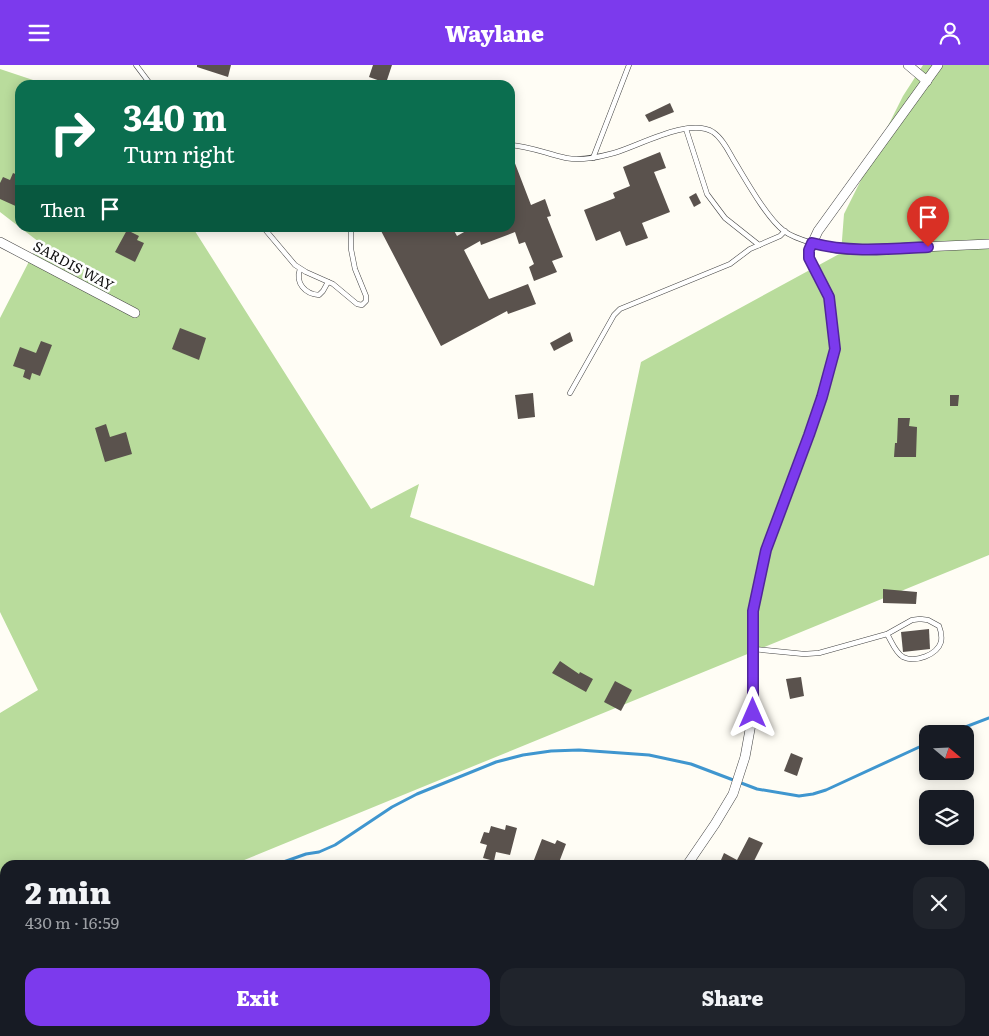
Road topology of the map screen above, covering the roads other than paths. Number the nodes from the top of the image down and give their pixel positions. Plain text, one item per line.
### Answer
1 (136, 65) edge
2 (629, 65) edge
3 (908, 65) edge
4 (938, 65) edge
5 (147, 80) edge
6 (927, 81) junction
7 (686, 129) junction
8 (515, 146) edge
9 (594, 158) junction
10 (785, 231) junction
11 (267, 232) edge
12 (351, 232) edge
13 (0, 242) edge
14 (812, 243) junction
15 (989, 244) edge
16 (759, 245) junction
17 (300, 269) junction
18 (328, 282) junction
19 (135, 313) dead end
20 (570, 393) dead end
21 (887, 634) junction
22 (753, 649) junction
23 (691, 860) edge

1 - 5 lane
2 - 9 lane
3 - 6 street
4 - 6 street
6 - 14 street
7 - 9 lane
7 - 10 lane
7 - 16 lane
8 - 9 lane
10 - 14 lane
10 - 16 lane
11 - 17 lane
12 - 18 lane
13 - 19 street, SARDIS WAY
14 - 15 street
14 - 22 street
16 - 20 lane
17 - 18 lane
17 - 18 lane
21 - 21 lane
21 - 22 lane
22 - 23 street

